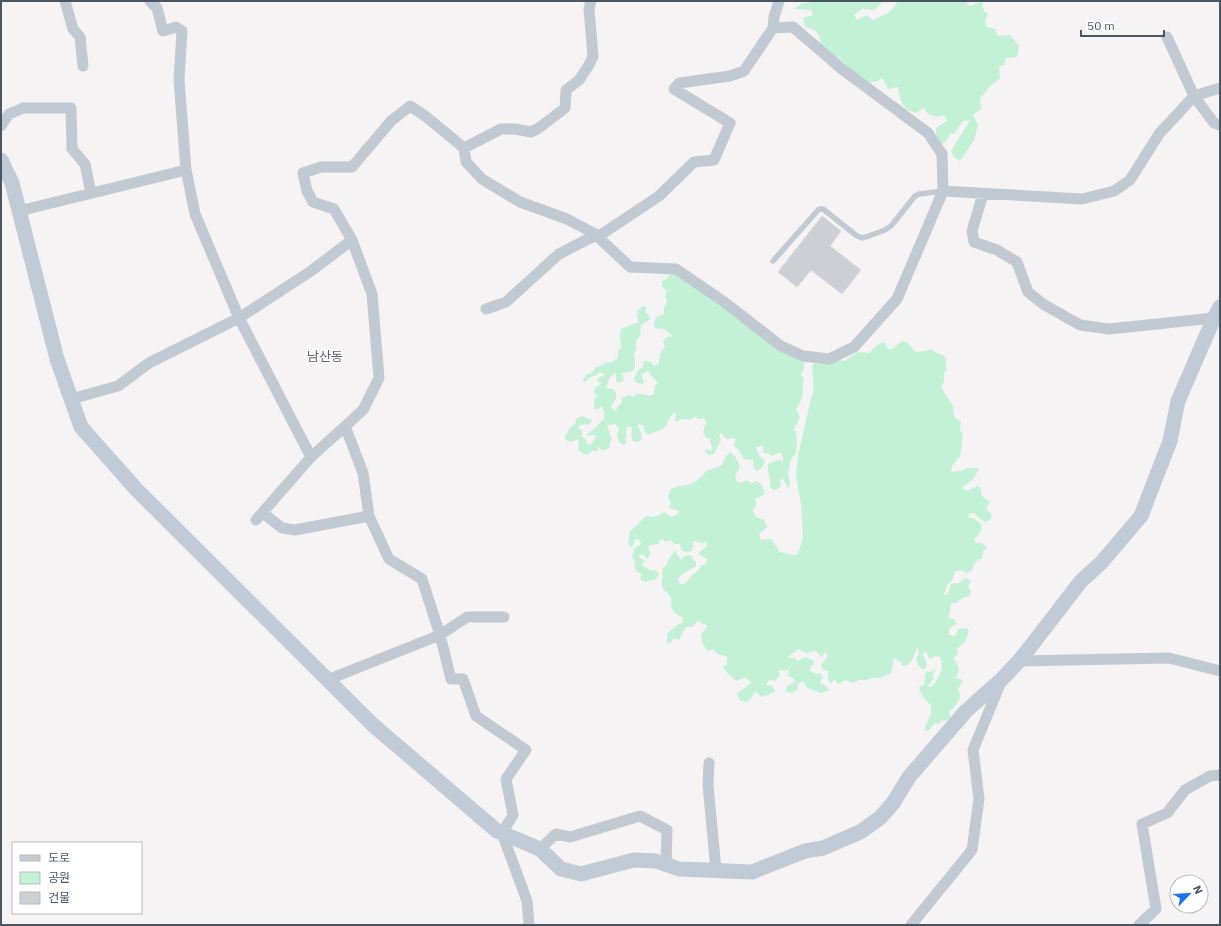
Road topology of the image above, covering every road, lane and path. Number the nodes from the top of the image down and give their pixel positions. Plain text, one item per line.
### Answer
1 (65, 1) edge
2 (150, 1) edge
3 (590, 1) edge
4 (779, 1) edge
5 (773, 28) junction
6 (1167, 37) dead end
7 (83, 66) dead end
8 (1220, 88) edge
9 (1194, 96) junction
10 (1220, 125) edge
11 (1, 126) edge
12 (464, 148) junction
13 (1, 160) edge
14 (186, 170) junction
15 (943, 191) junction
16 (91, 193) junction
17 (983, 194) junction
18 (19, 211) junction
19 (596, 235) junction
20 (352, 240) junction
21 (773, 261) dead end
22 (486, 309) dead end
23 (1218, 315) edge
24 (239, 318) junction
25 (71, 399) junction
26 (345, 426) junction
27 (311, 458) junction
28 (369, 516) junction
29 (504, 617) dead end
30 (440, 635) junction
31 (1019, 661) junction
32 (1220, 671) edge
33 (1002, 679) junction
34 (327, 680) junction
35 (708, 763) dead end
36 (1220, 775) edge
37 (502, 833) junction
38 (540, 849) junction
39 (666, 865) junction
40 (716, 870) junction
41 (529, 925) edge
42 (911, 925) edge
43 (1139, 925) edge

1 - 7 street
2 - 14 street
3 - 12 street
4 - 5 street
5 - 15 street
5 - 19 street
6 - 9 street
8 - 9 street
9 - 10 street
9 - 17 street
11 - 16 street
12 - 19 street
12 - 20 street
13 - 18 street
14 - 16 street
14 - 24 street
15 - 17 street
15 - 19 street
15 - 21 lane
16 - 18 street
17 - 23 street
18 - 25 street
19 - 22 street
20 - 24 street
20 - 26 street
23 - 31 street
24 - 25 street
24 - 27 street
25 - 34 street
26 - 27 street
26 - 28 street
27 - 28 street
28 - 30 street
29 - 30 street
30 - 34 street
30 - 37 street
31 - 32 street
31 - 33 street
33 - 40 street
33 - 42 street
34 - 37 street
35 - 40 street
36 - 43 street
37 - 38 street
37 - 41 street
38 - 39 street
38 - 39 street
39 - 40 street

